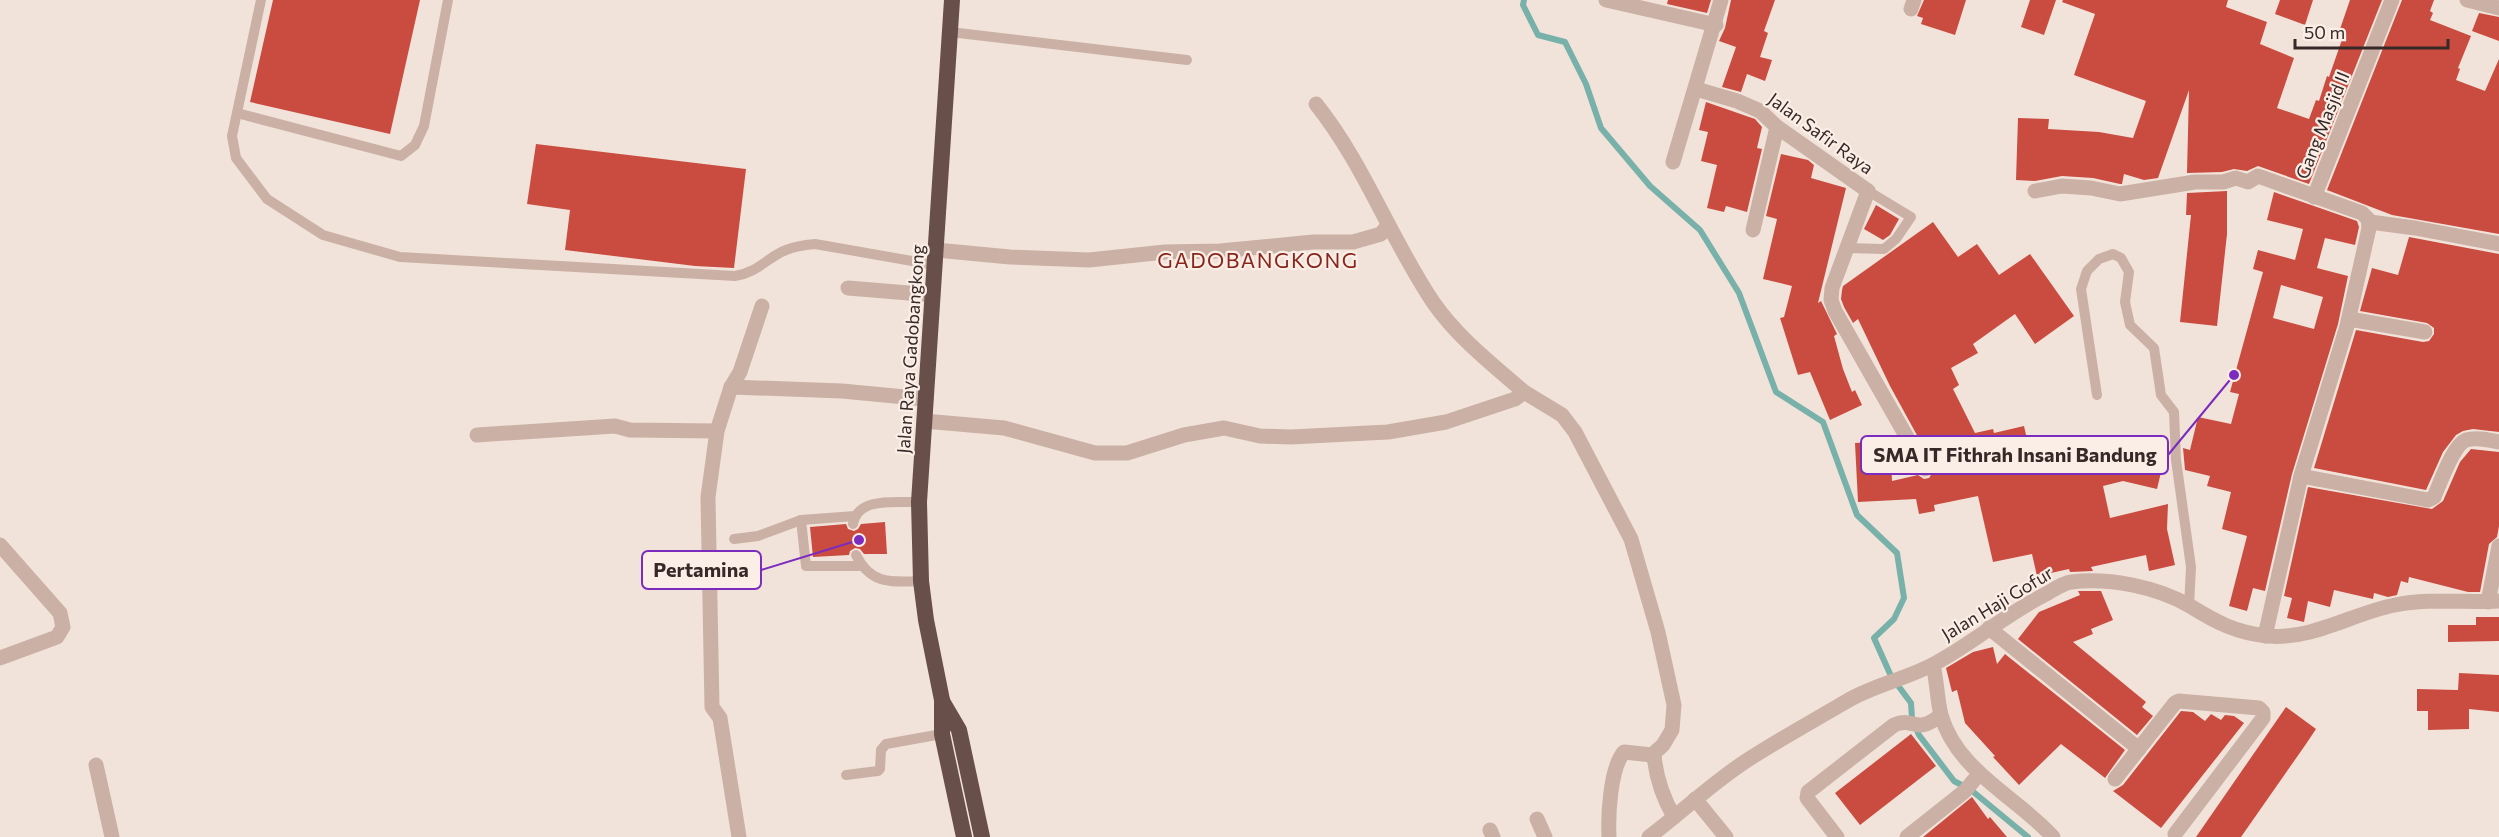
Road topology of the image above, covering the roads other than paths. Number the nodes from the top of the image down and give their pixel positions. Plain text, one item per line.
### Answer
1 (261, 0) edge
2 (448, 0) edge
3 (952, 0) edge
4 (1606, 0) edge
5 (1721, 0) edge
6 (2392, 0) edge
7 (2477, 1) edge
8 (2499, 8) edge
9 (1716, 25) junction
10 (950, 32) junction
11 (1187, 60) dead end
12 (1696, 89) junction
13 (1316, 104) dead end
14 (237, 113) junction
15 (1777, 128) junction
16 (1673, 162) dead end
17 (1868, 191) junction
18 (2035, 191) dead end
19 (2314, 197) junction
20 (2370, 222) junction
21 (1388, 225) junction
22 (1753, 230) dead end
23 (2499, 244) edge
24 (1846, 248) junction
25 (936, 257) junction
26 (849, 288) dead end
27 (933, 295) junction
28 (762, 306) dead end
29 (2349, 319) junction
30 (2425, 332) dead end
31 (731, 387) junction
32 (1524, 392) junction
33 (2097, 395) dead end
34 (926, 399) junction
35 (924, 421) junction
36 (717, 431) junction
37 (477, 435) dead end
38 (2499, 442) edge
39 (1925, 469) dead end
40 (2301, 476) junction
41 (919, 502) junction
42 (801, 520) junction
43 (734, 540) dead end
44 (0, 545) edge
45 (2499, 546) edge
46 (856, 555) dead end
47 (862, 566) junction
48 (921, 581) junction
49 (2494, 602) edge
50 (2189, 606) junction
51 (1989, 628) junction
52 (2265, 636) junction
53 (0, 658) edge
54 (1933, 664) junction
55 (942, 700) junction
56 (1941, 715) junction
57 (942, 734) junction
58 (2139, 749) junction
59 (1654, 755) junction
60 (96, 765) dead end
61 (846, 775) dead end
62 (2115, 779) dead end
63 (1972, 782) junction
64 (1695, 799) junction
65 (1674, 817) junction
66 (1537, 819) dead end
67 (2036, 832) edge
68 (2175, 834) dead end
69 (112, 837) edge
70 (739, 837) edge
71 (964, 837) edge
72 (981, 837) edge
73 (1545, 837) edge
74 (1610, 837) edge
75 (1649, 837) edge
76 (1726, 837) edge
77 (1837, 837) edge
78 (1907, 837) edge
79 (2053, 837) edge

1 - 14 lane
2 - 14 lane
3 - 10 highway, Jalan Raya Gadobangkong
4 - 9 street
5 - 9 street
6 - 19 street, Gang Masjid II
7 - 8 street
9 - 12 street
10 - 11 lane
10 - 25 highway, Jalan Raya Gadobangkong
12 - 15 street, Jalan Safir Raya
12 - 16 street
13 - 21 street
14 - 25 lane
15 - 17 street, Jalan Safir Raya
15 - 22 street
17 - 24 street, Jalan Safir Raya
17 - 24 lane
18 - 19 street
19 - 20 street
20 - 23 street
20 - 29 street
21 - 25 street
21 - 32 street
24 - 39 street, Jalan Safir Raya
25 - 27 highway, Jalan Raya Gadobangkong
26 - 27 street
27 - 34 highway, Jalan Raya Gadobangkong
28 - 31 street
29 - 30 street
29 - 40 street
31 - 34 street
31 - 36 street
32 - 35 street
32 - 59 street
33 - 50 lane
34 - 35 highway, Jalan Raya Gadobangkong
35 - 41 highway, Jalan Raya Gadobangkong
36 - 37 street
36 - 70 street
38 - 40 street
40 - 52 street
41 - 42 lane
41 - 48 highway, Jalan Raya Gadobangkong
42 - 43 lane
42 - 47 lane
44 - 53 street
45 - 49 street
46 - 47 lane
47 - 48 lane
48 - 55 highway, Jalan Raya Gadobangkong
49 - 52 street, Jalan Haji Gofur
50 - 51 street, Jalan Haji Gofur
50 - 52 street, Jalan Haji Gofur
51 - 54 street, Jalan Haji Gofur
51 - 58 street
54 - 56 street
54 - 64 street, Jalan Haji Gofur
55 - 57 highway, Jalan Raya Gadobangkong
55 - 72 highway, Jalan Raya Gadobangkong
56 - 63 street
56 - 77 street
57 - 61 lane
57 - 71 highway, Jalan Raya Gadobangkong
58 - 62 street
58 - 68 street
59 - 65 street
59 - 74 street
60 - 69 street
63 - 67 street
63 - 78 street
64 - 65 street
64 - 76 street
65 - 75 street
66 - 73 street
67 - 79 street

